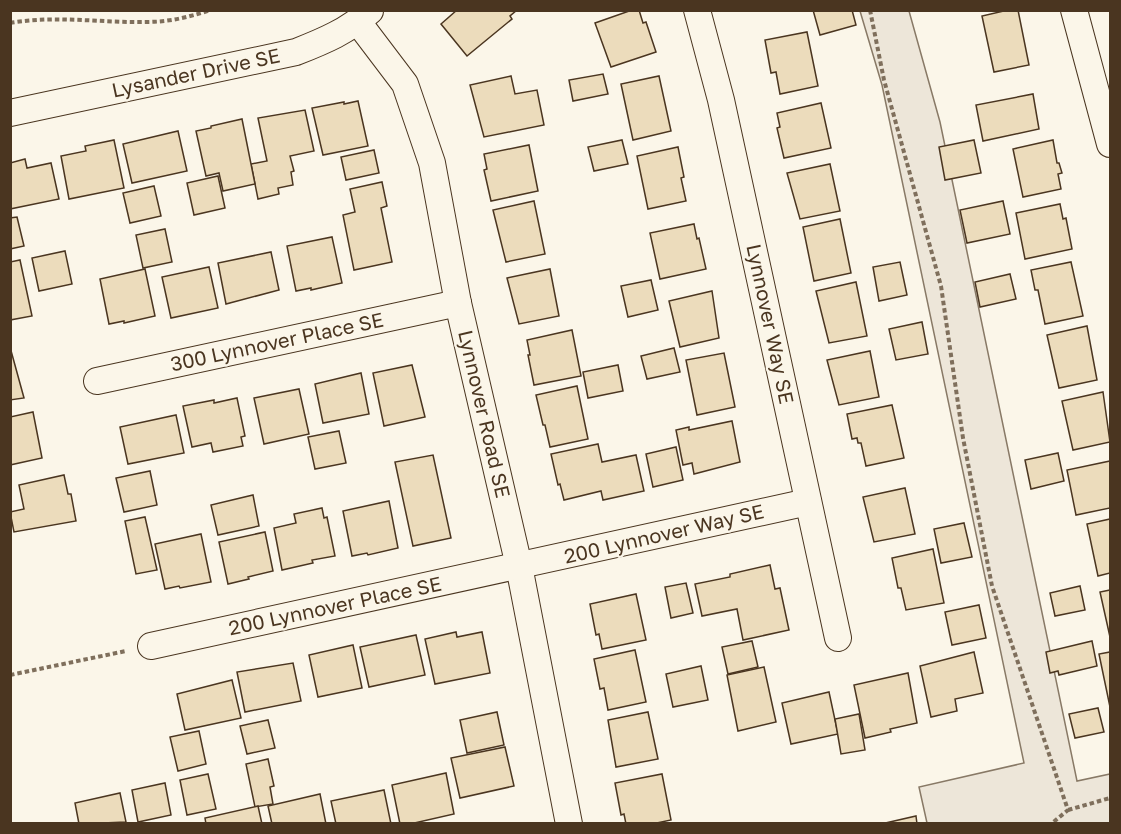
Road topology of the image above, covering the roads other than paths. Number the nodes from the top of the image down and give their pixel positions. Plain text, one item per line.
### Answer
1 (697, 10) edge
2 (1074, 10) edge
3 (365, 16) edge
4 (10, 113) edge
5 (1110, 138) edge
6 (458, 303) junction
7 (97, 381) dead end
8 (808, 502) junction
9 (519, 566) junction
10 (838, 638) dead end
11 (151, 646) road end
12 (569, 824) edge

1 - 8 street, Lynnover Way SE
2 - 5 street
3 - 4 street, Lysander Drive SE
3 - 6 street, Lynnover Road SE
6 - 7 street, 300 Lynnover Place SE
6 - 9 street, Lynnover Road SE
8 - 9 street, 200 Lynnover Way SE
8 - 10 street, Lynnover Way SE
9 - 11 street, 200 Lynnover Place SE
9 - 12 street, Lynnover Road SE

